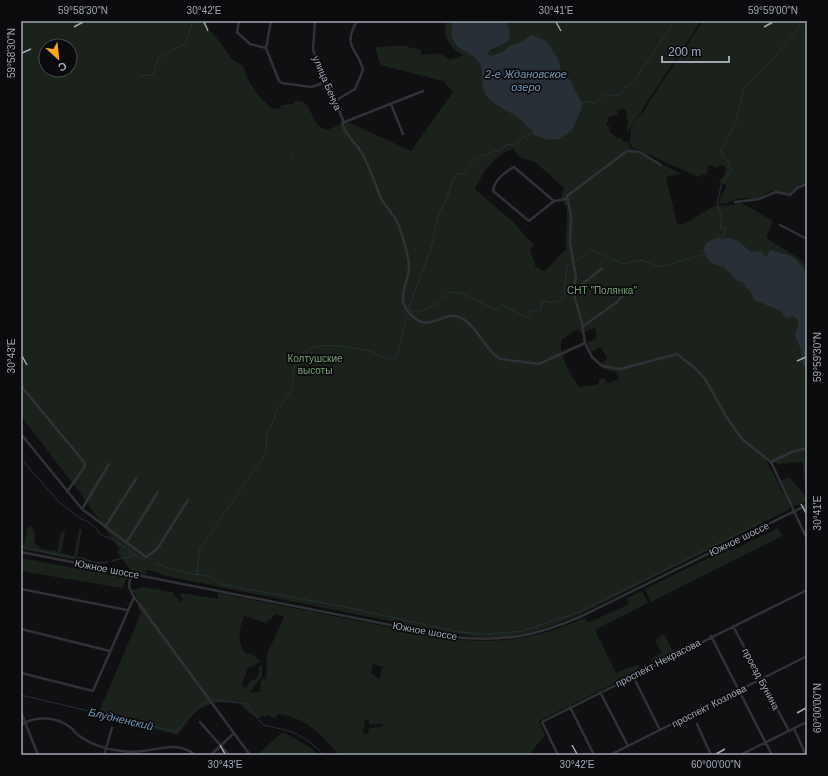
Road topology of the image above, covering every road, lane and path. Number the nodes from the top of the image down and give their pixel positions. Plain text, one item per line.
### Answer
1 (239, 21) edge
2 (272, 21) edge
3 (315, 21) edge
4 (357, 21) edge
5 (266, 48) junction
6 (326, 82) junction
7 (423, 91) dead end
8 (335, 101) junction
9 (392, 104) junction
10 (342, 124) junction
11 (403, 134) dead end
12 (661, 165) dead end
13 (807, 184) edge
14 (567, 199) junction
15 (554, 201) junction
16 (735, 202) dead end
17 (780, 225) dead end
18 (807, 239) edge
19 (602, 268) dead end
20 (628, 290) dead end
21 (573, 292) junction
22 (582, 327) junction
23 (585, 343) junction
24 (21, 386) edge
25 (21, 434) edge
26 (807, 448) edge
27 (771, 462) junction
28 (109, 464) dead end
29 (807, 464) edge
30 (807, 471) edge
31 (136, 479) dead end
32 (68, 492) junction
33 (158, 492) dead end
34 (188, 500) dead end
35 (807, 505) edge
36 (82, 509) junction
37 (794, 512) junction
38 (105, 527) junction
39 (807, 539) edge
40 (126, 543) junction
41 (21, 552) edge
42 (131, 574) junction
43 (21, 588) edge
44 (807, 590) edge
45 (134, 597) junction
46 (127, 610) junction
47 (733, 626) junction
48 (21, 629) edge
49 (711, 636) junction
50 (110, 651) junction
51 (807, 656) edge
52 (21, 673) edge
53 (634, 676) junction
54 (761, 680) junction
55 (740, 690) junction
56 (600, 692) junction
57 (570, 707) junction
58 (21, 712) edge
59 (24, 722) junction
60 (200, 722) dead end
61 (807, 722) edge
62 (696, 724) dead end
63 (21, 725) edge
64 (112, 728) dead end
65 (794, 729) junction
66 (660, 730) junction
67 (789, 731) junction
68 (234, 733) junction
69 (766, 742) junction
70 (221, 745) junction
71 (628, 746) junction
72 (106, 748) junction
73 (38, 755) edge
74 (48, 755) edge
75 (104, 755) edge
76 (195, 755) edge
77 (211, 755) edge
78 (229, 755) edge
79 (250, 755) edge
80 (558, 755) edge
81 (594, 755) edge
82 (610, 755) edge
83 (711, 755) edge
84 (740, 755) edge
85 (772, 755) edge
86 (806, 755) edge

1 - 5 street
2 - 5 street
3 - 6 street, улица Бенуа
4 - 8 street
5 - 6 street
6 - 8 street, улица Бенуа
7 - 9 street
8 - 10 street, улица Бенуа
9 - 10 street
9 - 11 street
10 - 23 street
12 - 14 street
13 - 16 street
14 - 15 street
14 - 21 street
15 - 15 street
17 - 18 street
19 - 21 street
20 - 22 street
21 - 22 street
22 - 23 street
23 - 27 street
24 - 32 street
25 - 32 street
26 - 27 street
27 - 37 street
28 - 36 street
29 - 30 street
31 - 38 street
32 - 36 street
33 - 40 street
34 - 40 street
35 - 37 street, Южное шоссе
36 - 38 street
37 - 39 street
37 - 42 street, Южное шоссе
38 - 40 street
41 - 42 street, Южное шоссе
42 - 45 street
43 - 46 street
44 - 47 street, проспект Некрасова
45 - 46 street
45 - 68 street
46 - 50 street
47 - 49 street, проспект Некрасова
47 - 54 street, проезд Бунина
48 - 50 street
49 - 53 street, проспект Некрасова
49 - 55 street
50 - 52 street
51 - 54 street, проспект Козлова
53 - 56 street, проспект Некрасова
53 - 66 street
54 - 55 street, проспект Козлова
54 - 67 street, проезд Бунина
55 - 66 street, проспект Козлова
55 - 69 street
56 - 57 street, проспект Некрасова
56 - 71 street
57 - 80 street, проспект Некрасова
57 - 81 street
58 - 59 street
59 - 63 street
59 - 72 street
59 - 73 street
60 - 70 street
61 - 65 street
62 - 83 street
64 - 72 street
65 - 67 street
65 - 86 street
66 - 71 street, проспект Козлова
67 - 69 street
68 - 70 street
68 - 79 street
69 - 84 street
69 - 85 street
70 - 77 street
70 - 78 street
71 - 82 street, проспект Козлова
72 - 75 street
72 - 76 street
73 - 74 street

